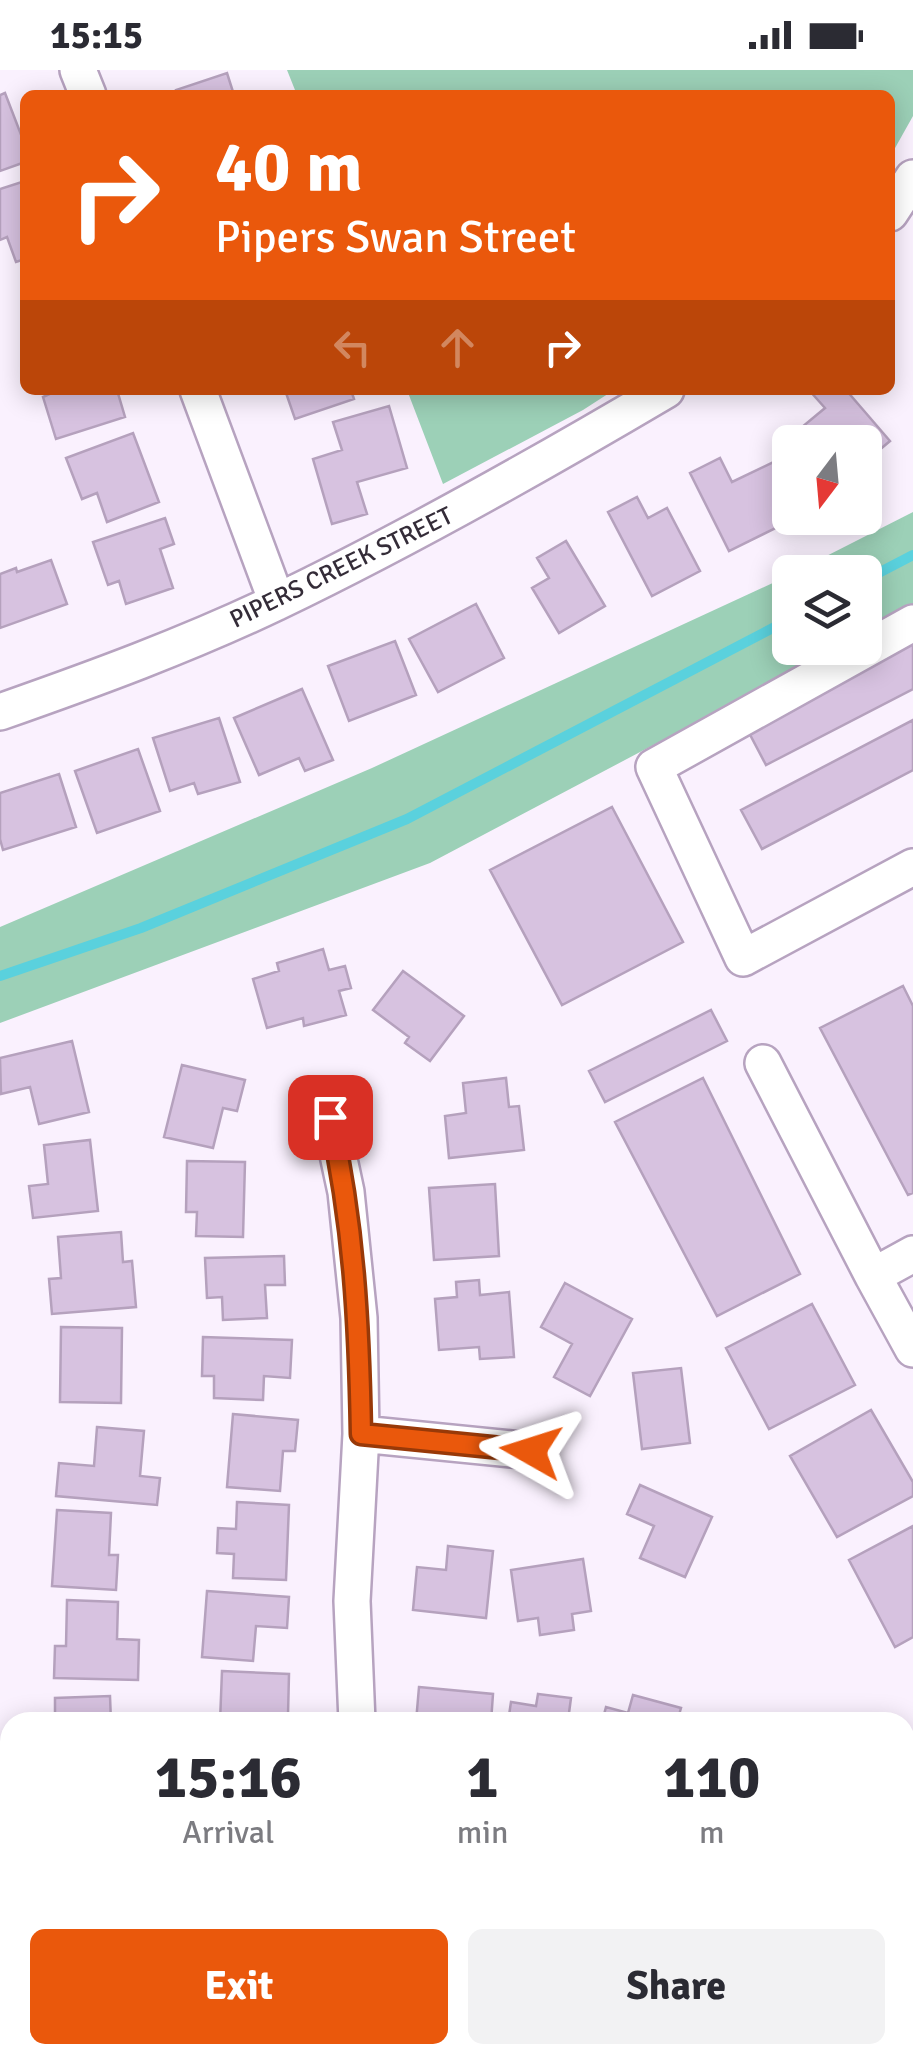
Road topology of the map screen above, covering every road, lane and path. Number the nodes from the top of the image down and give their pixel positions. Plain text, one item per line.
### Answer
1 (913, 178) edge
2 (895, 205) edge
3 (200, 395) edge
4 (658, 395) edge
5 (277, 602) junction
6 (913, 622) edge
7 (0, 712) edge
8 (913, 867) edge
9 (763, 1063) dead end
10 (330, 1117) dead end
11 (913, 1254) edge
12 (873, 1276) junction
13 (913, 1349) edge
14 (361, 1434) junction
15 (531, 1451) dead end
16 (356, 1712) edge

1 - 2 street
3 - 5 street
4 - 5 street, PIPERS CREEK STREET
5 - 7 street, PIPERS CREEK STREET
6 - 8 street
9 - 12 street
10 - 14 street
11 - 12 street
12 - 13 street
14 - 15 street
14 - 16 street

